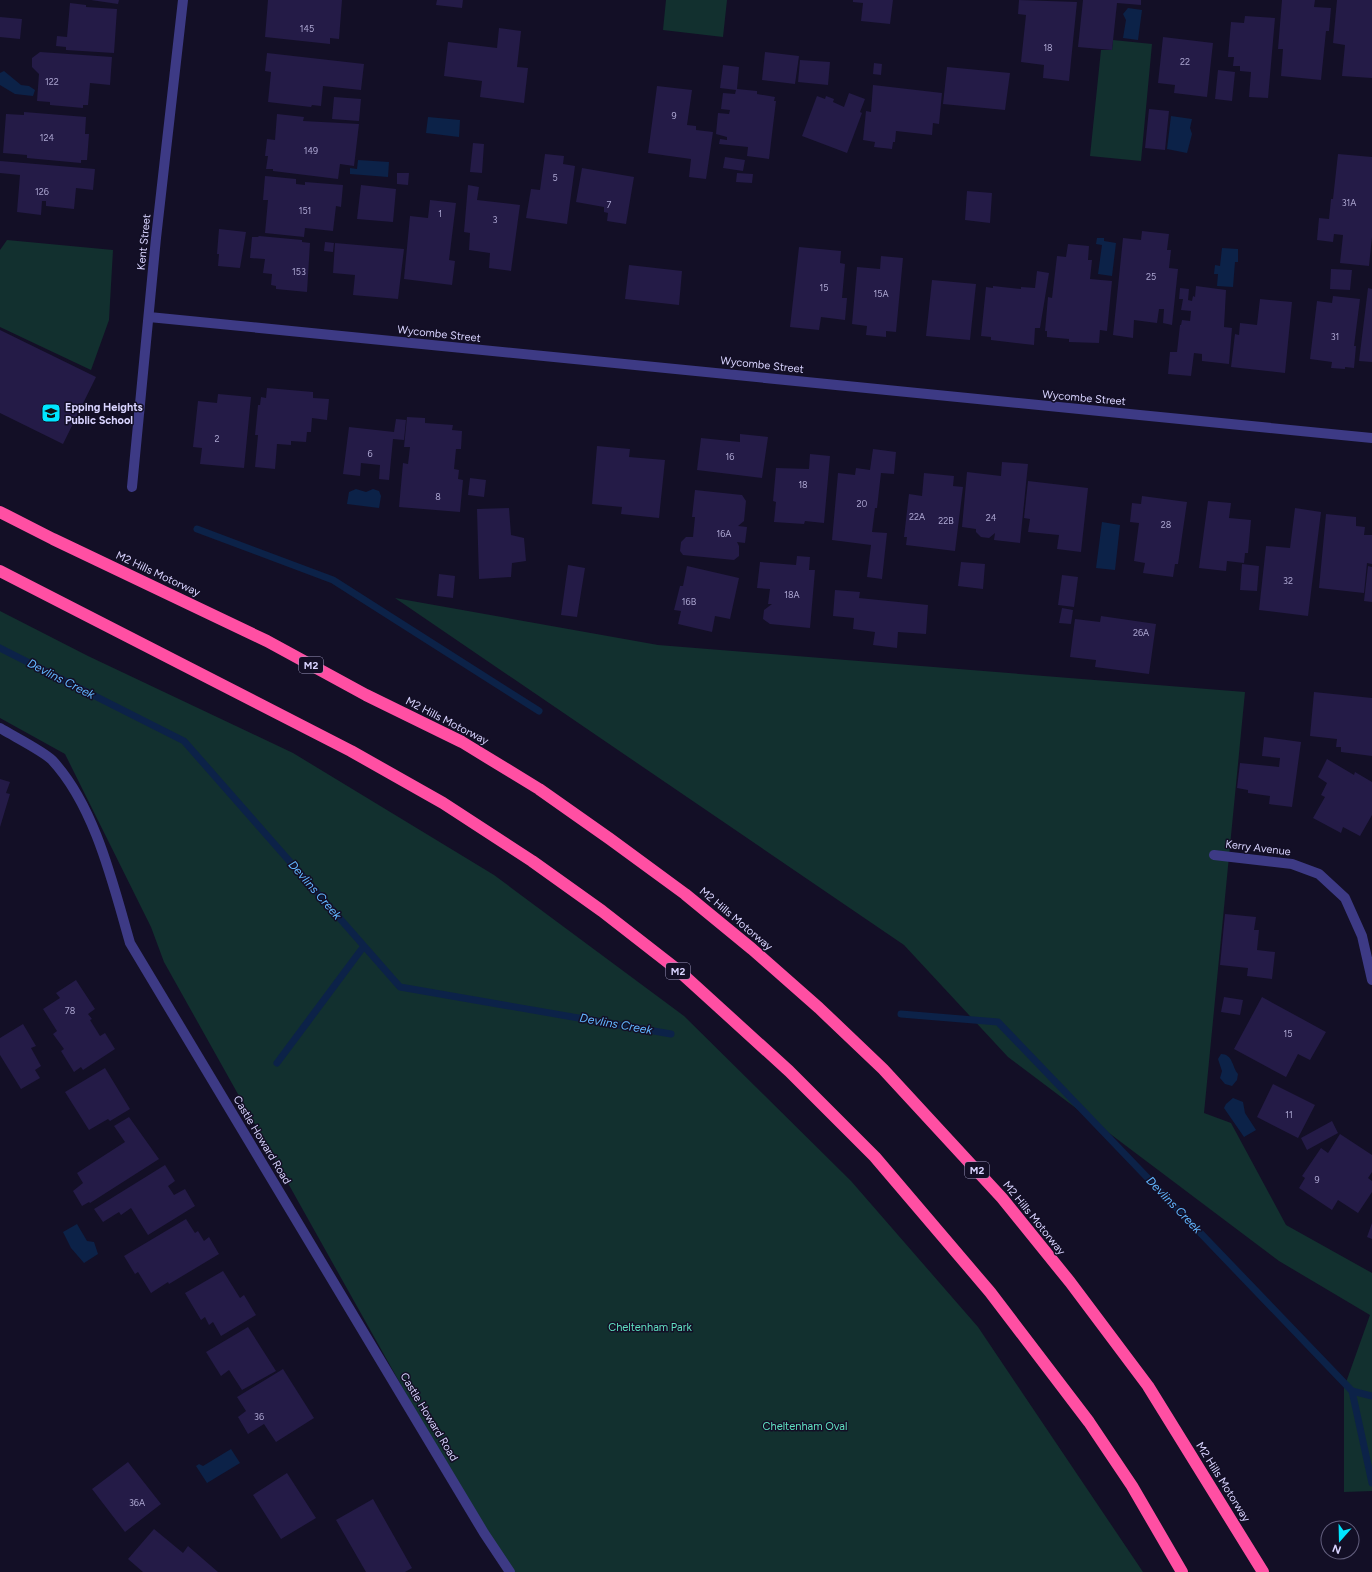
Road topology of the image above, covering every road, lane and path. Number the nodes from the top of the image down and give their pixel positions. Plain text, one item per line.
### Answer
1 (183, 0) edge
2 (149, 317) junction
3 (1372, 438) edge
4 (132, 487) dead end
5 (0, 512) edge
6 (0, 572) edge
7 (0, 728) edge
8 (1214, 855) dead end
9 (1372, 980) edge
10 (510, 1572) edge
11 (1182, 1572) edge
12 (1264, 1572) edge

1 - 2 street, Kent Street
2 - 3 street, Wycombe Street
2 - 4 street, Kent Street
5 - 12 highway, M2 Hills Motorway / M2
6 - 11 highway, M2
7 - 10 street, Castle Howard Road
8 - 9 street, Kerry Avenue

